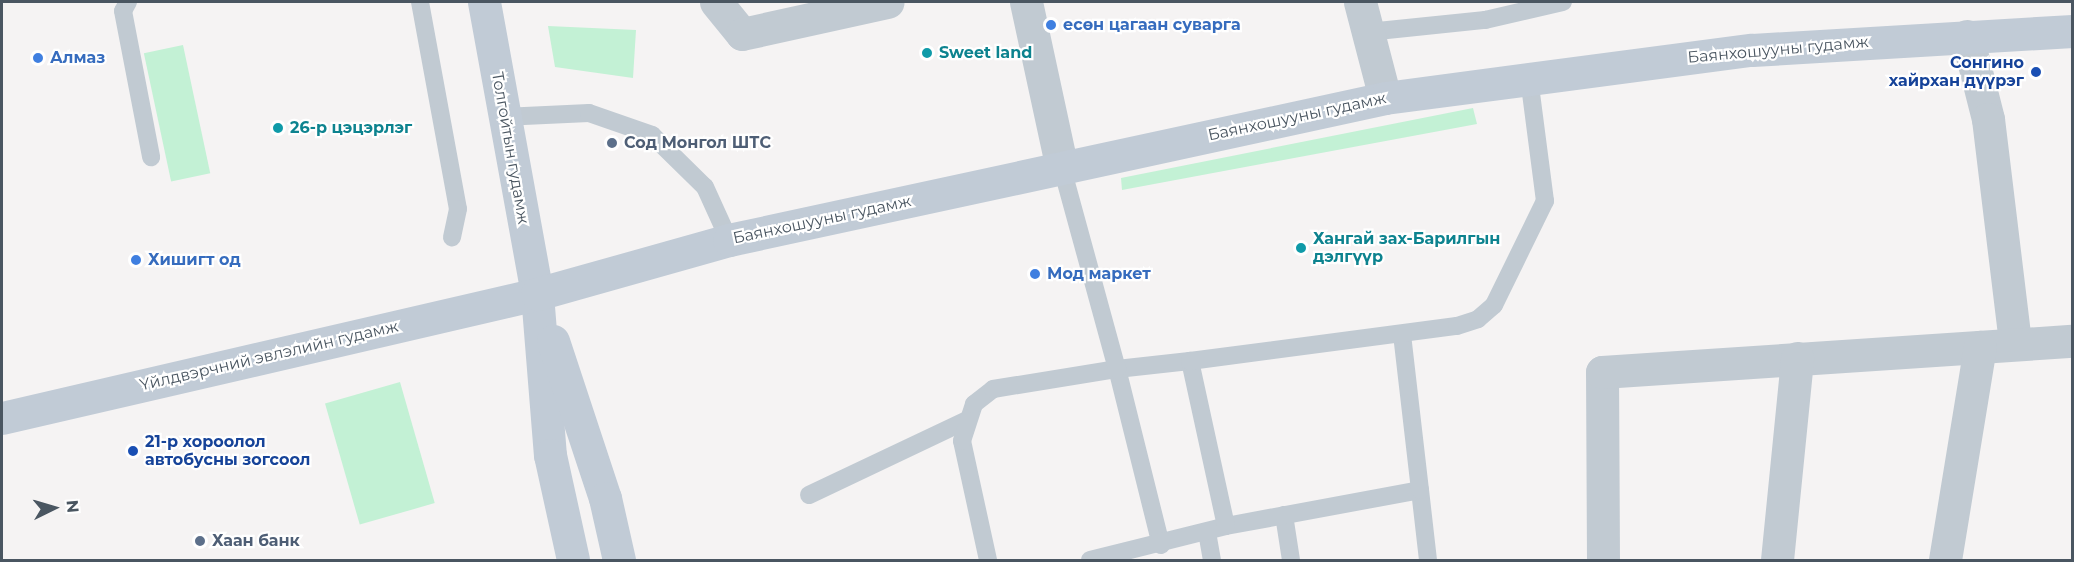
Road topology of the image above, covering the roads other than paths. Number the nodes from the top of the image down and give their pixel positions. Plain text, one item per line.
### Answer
1 (128, 2) edge
2 (420, 2) edge
3 (484, 2) edge
4 (716, 2) edge
5 (888, 2) edge
6 (1026, 2) edge
7 (1563, 2) edge
8 (1364, 17) edge
9 (2073, 31) edge
10 (1967, 36) junction
11 (1529, 77) junction
12 (1385, 98) junction
13 (505, 117) junction
14 (151, 157) dead end
15 (1062, 168) junction
16 (452, 237) dead end
17 (729, 240) junction
18 (537, 294) junction
19 (1402, 335) junction
20 (2073, 341) edge
21 (2015, 343) junction
22 (1980, 348) junction
23 (1797, 358) junction
24 (1190, 361) junction
25 (1117, 369) junction
26 (2, 418) edge
27 (965, 421) junction
28 (1420, 490) junction
29 (808, 495) dead end
30 (1284, 515) junction
31 (1226, 526) junction
32 (1206, 532) junction
33 (1150, 551) edge
34 (573, 561) edge
35 (619, 561) edge
36 (988, 561) edge
37 (1090, 561) edge
38 (1212, 561) edge
39 (1291, 561) edge
40 (1428, 561) edge
41 (1603, 561) edge
42 (1777, 561) edge
43 (1945, 561) edge

1 - 14 lane
2 - 16 lane
3 - 13 main road, Толгойтын гудамж
4 - 5 street
6 - 15 street
7 - 8 lane
8 - 12 street
9 - 10 main road, Баянхошууны гудамж
10 - 11 main road, Баянхошууны гудамж
10 - 21 street
11 - 12 main road, Баянхошууны гудамж
11 - 19 lane
12 - 15 main road, Баянхошууны гудамж
13 - 17 lane
13 - 18 main road, Толгойтын гудамж
15 - 17 main road, Баянхошууны гудамж
15 - 25 lane
17 - 18 main road, Баянхошууны гудамж
18 - 26 main road, Үйлдвэрчний эвлэлийн гудамж
18 - 34 main road
18 - 35 main road
19 - 24 lane
19 - 28 lane
20 - 21 street
21 - 22 street
22 - 23 street
22 - 43 street
23 - 41 street
23 - 42 street
24 - 25 lane
24 - 31 lane
25 - 27 lane
25 - 33 lane
27 - 29 lane
27 - 36 lane
28 - 30 lane
28 - 40 lane
30 - 31 lane
30 - 39 lane
31 - 32 lane
32 - 33 lane
32 - 38 lane
33 - 37 lane

